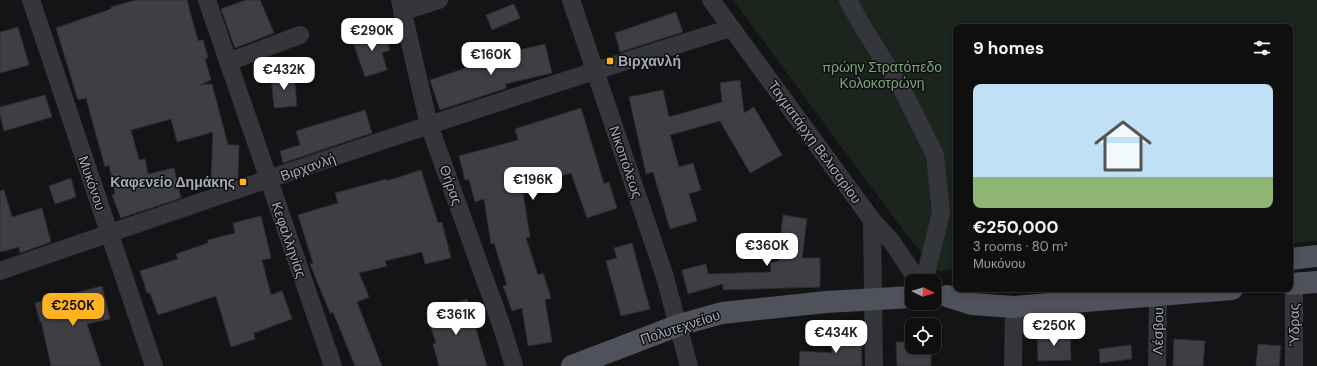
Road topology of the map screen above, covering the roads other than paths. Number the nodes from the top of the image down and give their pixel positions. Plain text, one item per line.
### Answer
1 (31, 0) edge
2 (207, 0) edge
3 (439, 0) edge
4 (570, 0) edge
5 (711, 0) edge
6 (848, 0) edge
7 (401, 6) edge
8 (731, 28) junction
9 (300, 35) dead end
10 (228, 62) junction
11 (595, 70) junction
12 (429, 125) junction
13 (268, 180) junction
14 (872, 220) junction
15 (109, 233) junction
16 (1317, 256) edge
17 (1293, 259) edge
18 (0, 271) edge
19 (913, 274) edge
20 (926, 274) edge
21 (1317, 282) edge
22 (1293, 284) edge
23 (1200, 292) edge
24 (1292, 292) edge
25 (949, 294) edge
26 (1158, 296) junction
27 (905, 297) edge
28 (874, 299) junction
29 (1014, 307) junction
30 (678, 325) junction
31 (154, 366) edge
32 (332, 366) edge
33 (514, 366) edge
34 (572, 366) edge
35 (689, 366) edge
36 (874, 366) edge
37 (1013, 366) edge
38 (1157, 366) edge
39 (1294, 366) edge

1 - 15 street, Μυκόνου
2 - 10 street, Κεφαλληνίας
3 - 7 street
4 - 11 street, Νικοπόλεως
5 - 8 street, Ταγματάρχη Βελισαρίου
6 - 20 street
7 - 12 street, Θήρας
8 - 11 street, Βιρχανλή
8 - 14 street, Ταγματάρχη Βελισαρίου
9 - 10 street
10 - 13 street, Κεφαλληνίας
11 - 12 street, Βιρχανλή
11 - 30 street, Νικοπόλεως
12 - 13 street, Βιρχανλή
12 - 33 street, Θήρας
13 - 15 street, Βιρχανλή
13 - 32 street, Κεφαλληνίας
14 - 19 street, Ταγματάρχη Βελισαρίου
14 - 28 street
15 - 18 street, Βιρχανλή
15 - 31 street, Μυκόνου
16 - 17 main road
21 - 22 main road
23 - 26 main road
24 - 39 street, Ύδρας
25 - 29 main road
26 - 29 main road
26 - 38 street, Λέσβου
27 - 28 main road, Πολυτεχνείου
28 - 30 main road, Πολυτεχνείου
28 - 36 street
29 - 37 street
30 - 34 main road, Πολυτεχνείου
30 - 35 street, Νικοπόλεως

